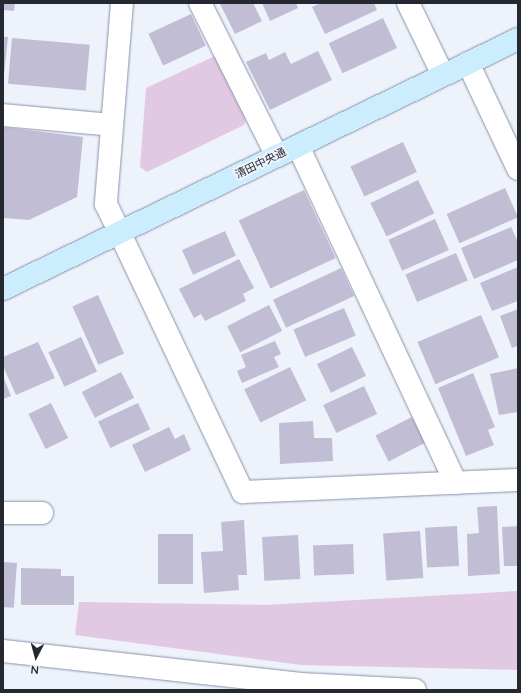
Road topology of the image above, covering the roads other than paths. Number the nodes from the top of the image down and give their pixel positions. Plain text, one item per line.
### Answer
1 (122, 3) edge
2 (200, 3) edge
3 (408, 3) edge
4 (518, 39) edge
5 (468, 63) junction
6 (443, 75) junction
7 (3, 115) edge
8 (112, 125) junction
9 (298, 146) junction
10 (277, 156) junction
11 (518, 169) edge
12 (119, 233) junction
13 (3, 289) edge
14 (518, 480) edge
15 (456, 483) junction
16 (3, 513) edge
17 (42, 513) dead end
18 (3, 652) edge
19 (300, 687) edge
20 (415, 690) edge

1 - 8 street
2 - 10 street
3 - 6 street
4 - 5 street, 清田中央通
5 - 6 street, 清田中央通
5 - 11 street
6 - 9 street, 清田中央通
7 - 8 street
8 - 12 street
9 - 10 street, 清田中央通
9 - 15 street
10 - 12 street, 清田中央通
12 - 13 street, 清田中央通
12 - 15 street
14 - 15 street
16 - 17 street
18 - 19 street
19 - 20 street

